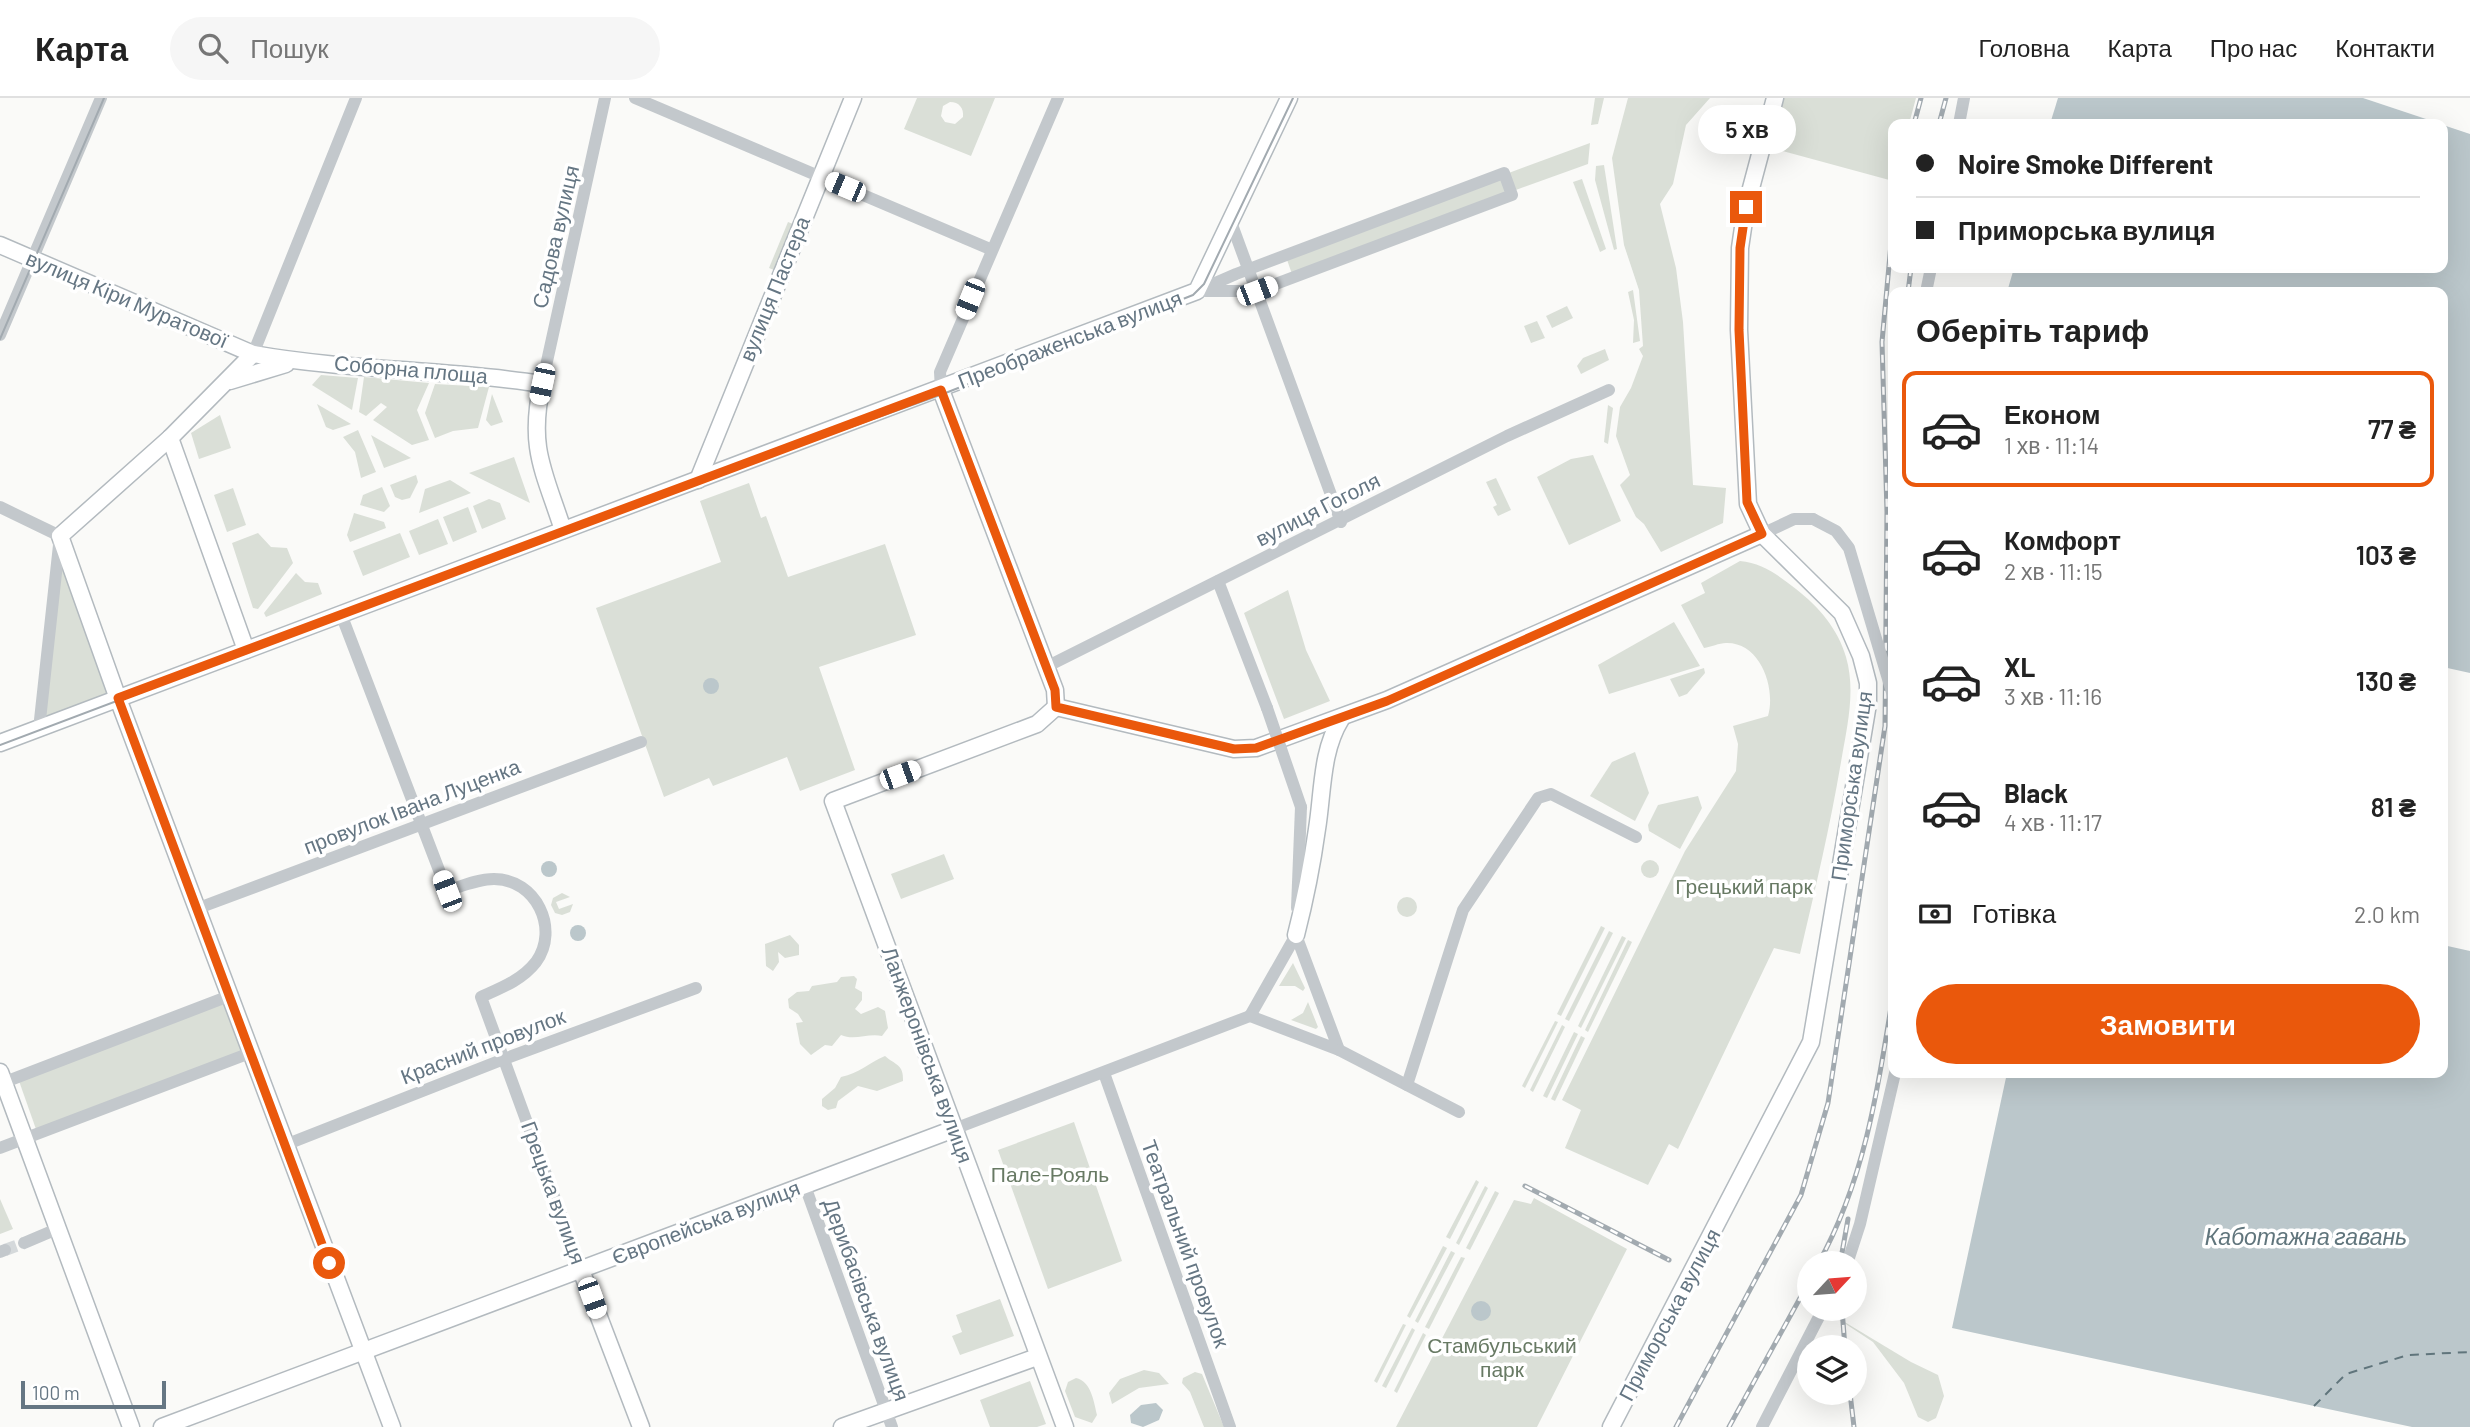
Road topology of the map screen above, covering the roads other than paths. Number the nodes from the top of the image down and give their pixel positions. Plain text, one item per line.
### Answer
1 (101, 98) edge
2 (356, 98) edge
3 (605, 98) edge
4 (635, 98) edge
5 (853, 98) edge
6 (1058, 98) edge
7 (1289, 98) edge
8 (1775, 98) edge
9 (1965, 98) edge
10 (1960, 119) edge
11 (821, 177) junction
12 (1231, 222) junction
13 (0, 245) edge
14 (990, 249) junction
15 (33, 259) junction
16 (1249, 269) junction
17 (1197, 291) junction
18 (1257, 291) junction
19 (0, 335) edge
20 (217, 339) junction
21 (253, 354) junction
22 (297, 362) junction
23 (225, 383) junction
24 (542, 384) junction
25 (1609, 390) dead end
26 (942, 392) junction
27 (170, 438) junction
28 (698, 480) junction
29 (0, 507) edge
30 (1341, 522) junction
31 (563, 530) junction
32 (1762, 534) junction
33 (60, 536) junction
34 (1218, 581) junction
35 (341, 614) junction
36 (246, 650) junction
37 (1046, 667) junction
38 (1888, 679) edge
39 (118, 698) junction
40 (1056, 707) junction
41 (1342, 719) junction
42 (39, 729) junction
43 (641, 742) dead end
44 (0, 743) edge
45 (421, 824) junction
46 (1636, 837) dead end
47 (196, 909) junction
48 (1296, 935) junction
49 (696, 988) dead end
50 (229, 996) junction
51 (1250, 1016) junction
52 (1339, 1050) junction
53 (250, 1053) junction
54 (504, 1059) junction
55 (1104, 1073) junction
56 (1894, 1078) edge
57 (1, 1080) edge
58 (1407, 1085) junction
59 (1459, 1112) dead end
60 (954, 1129) junction
61 (24, 1140) junction
62 (285, 1145) junction
63 (0, 1148) edge
64 (805, 1186) junction
65 (57, 1229) junction
66 (24, 1243) tunnel mouth
67 (1851, 1251) edge
68 (581, 1269) junction
69 (1818, 1321) edge
70 (362, 1352) junction
71 (1037, 1357) junction
72 (889, 1419) edge
73 (131, 1427) edge
74 (162, 1427) edge
75 (392, 1427) edge
76 (641, 1427) edge
77 (842, 1427) edge
78 (1065, 1427) edge
79 (1230, 1427) edge
80 (1611, 1427) edge
81 (1762, 1427) edge

1 - 15 street
2 - 21 street
3 - 24 street, Садова вулиця
4 - 11 street
5 - 11 street, вулиця Пастера
6 - 14 street
7 - 12 street
8 - 32 street, Приморська вулиця
9 - 10 street
11 - 14 street
11 - 28 street, вулиця Пастера
12 - 16 street
12 - 17 street
13 - 15 street, вулиця Кіри Муратової
14 - 26 street
15 - 19 street
15 - 20 street, вулиця Кіри Муратової
16 - 17 street, Преображенська вулиця
16 - 18 street
16 - 18 street, Преображенська вулиця
17 - 18 street, Преображенська вулиця
17 - 26 street, Преображенська вулиця
18 - 30 street
20 - 21 street, вулиця Кіри Муратової
20 - 23 street
21 - 22 street, Соборна площа
21 - 23 street, Соборна площа
22 - 23 street, Соборна площа
22 - 24 street, Соборна площа
23 - 27 street, Соборна площа
24 - 31 street
25 - 30 street, вулиця Гоголя
26 - 28 street, Преображенська вулиця
26 - 37 street
27 - 33 street, Соборна площа
27 - 36 street
28 - 31 street, Преображенська вулиця
29 - 33 street
30 - 34 street, вулиця Гоголя
31 - 35 street, Преображенська вулиця
32 - 38 street, bridge
32 - 41 street
32 - 80 street, Приморська вулиця
33 - 39 street
33 - 42 street
34 - 37 street, вулиця Гоголя
34 - 48 street, bridge
35 - 36 street, Преображенська вулиця
35 - 45 street
36 - 39 street, Преображенська вулиця
37 - 40 street
39 - 42 street, Преображенська вулиця
39 - 47 street
40 - 41 street
40 - 60 street, Ланжеронівська вулиця
41 - 48 street
42 - 44 street, Преображенська вулиця
43 - 45 street, провулок Івана Луценка
45 - 47 street, провулок Івана Луценка
45 - 54 street, Грецька вулиця
46 - 58 street
47 - 50 street
48 - 51 street
48 - 52 street
49 - 54 street, Красний провулок
50 - 53 street
50 - 57 street
51 - 52 street
51 - 55 street, Європейська вулиця
52 - 58 street
53 - 61 street
53 - 62 street
54 - 62 street, Красний провулок
54 - 68 street, Грецька вулиця
55 - 60 street, Європейська вулиця
55 - 79 street, Театральний провулок
56 - 67 street
57 - 61 street
58 - 59 street
60 - 64 street, Європейська вулиця
60 - 71 street, Ланжеронівська вулиця
61 - 63 street
61 - 65 street
62 - 70 street
64 - 68 street, Європейська вулиця
64 - 72 street, Дерибасівська вулиця
65 - 66 street
65 - 73 street
68 - 70 street, Європейська вулиця
68 - 76 street, Грецька вулиця
69 - 81 street
70 - 74 street, Європейська вулиця
70 - 75 street
71 - 72 street
71 - 78 street, Ланжеронівська вулиця
72 - 77 street

